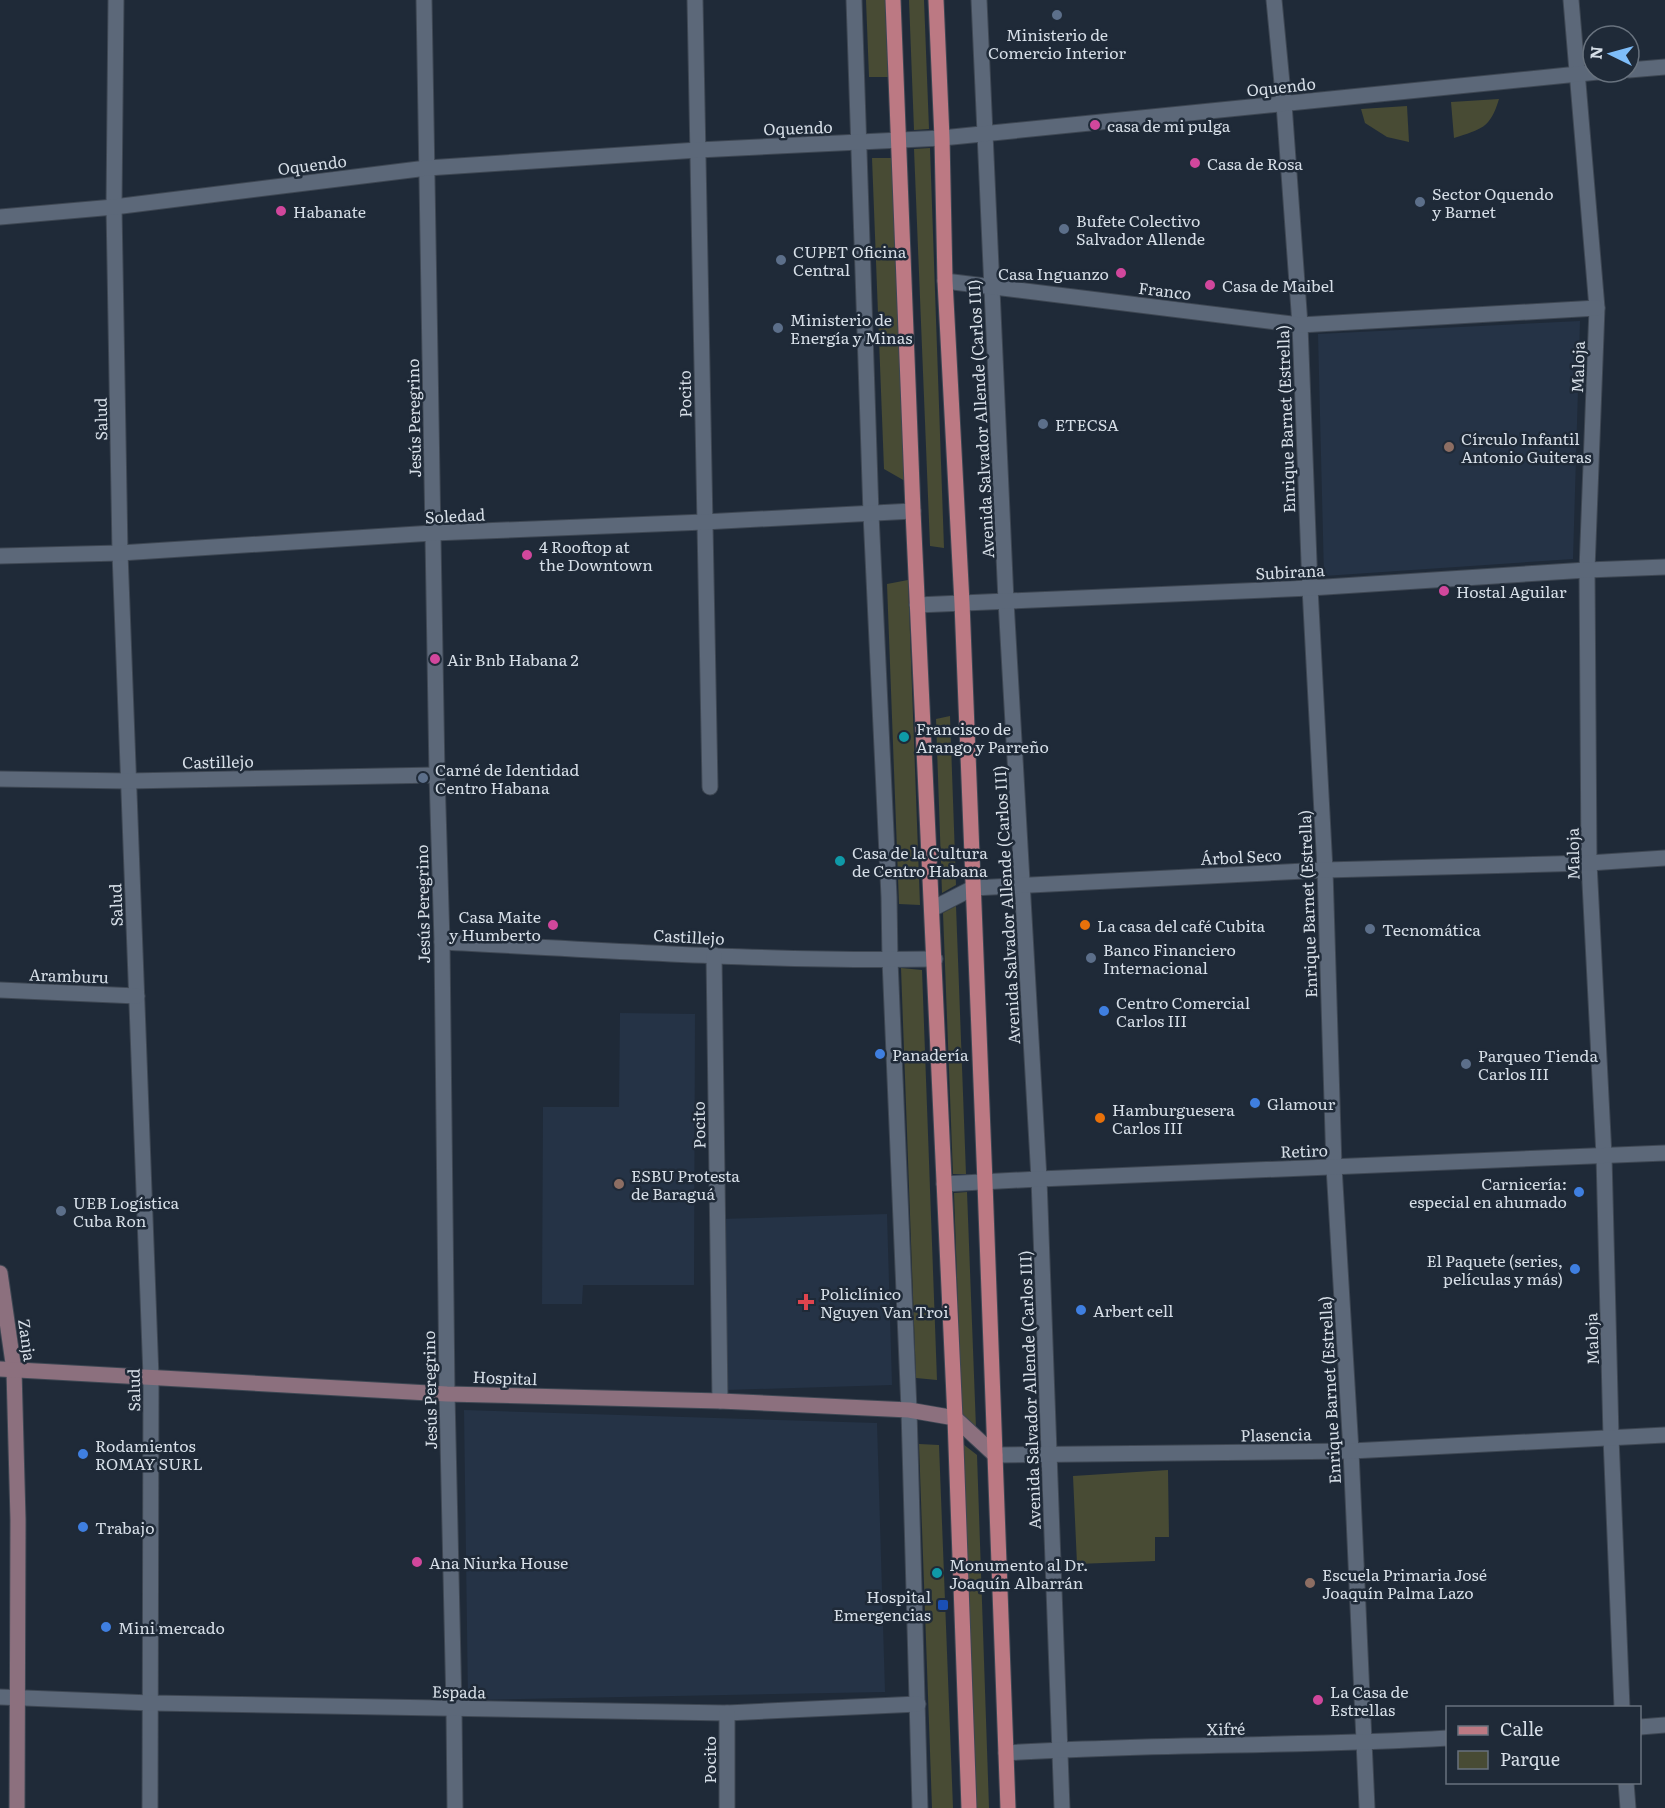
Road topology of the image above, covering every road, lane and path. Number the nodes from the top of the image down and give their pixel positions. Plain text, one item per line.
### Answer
1 (116, 0) edge
2 (424, 0) edge
3 (695, 0) edge
4 (854, 0) edge
5 (893, 0) edge
6 (936, 0) edge
7 (979, 0) edge
8 (1274, 0) edge
9 (1571, 0) edge
10 (1665, 67) edge
11 (1641, 69) edge
12 (1577, 74) junction
13 (1581, 74) edge
14 (1284, 104) junction
15 (984, 133) junction
16 (942, 138) junction
17 (898, 140) junction
18 (859, 142) junction
19 (698, 150) junction
20 (426, 168) junction
21 (114, 207) junction
22 (0, 217) edge
23 (945, 282) junction
24 (992, 287) junction
25 (1598, 308) junction
26 (1300, 325) junction
27 (913, 511) junction
28 (872, 514) junction
29 (704, 522) junction
30 (433, 534) junction
31 (120, 553) junction
32 (0, 556) edge
33 (1665, 567) edge
34 (1587, 570) junction
35 (1310, 588) junction
36 (1006, 601) junction
37 (962, 603) junction
38 (917, 605) junction
39 (437, 775) junction
40 (0, 779) edge
41 (128, 781) junction
42 (710, 787) dead end
43 (1665, 858) edge
44 (1589, 863) junction
45 (1325, 870) junction
46 (1023, 886) junction
47 (973, 888) junction
48 (932, 909) junction
49 (442, 942) junction
50 (714, 955) junction
51 (935, 959) junction
52 (890, 960) junction
53 (0, 990) edge
54 (137, 996) junction
55 (1665, 1153) edge
56 (1604, 1156) junction
57 (1335, 1167) junction
58 (1039, 1179) junction
59 (985, 1183) junction
60 (944, 1184) junction
61 (0, 1273) edge
62 (7, 1370) edge
63 (151, 1377) junction
64 (447, 1394) junction
65 (720, 1401) junction
66 (909, 1410) junction
67 (955, 1418) junction
68 (1665, 1435) edge
69 (1611, 1437) junction
70 (1351, 1451) junction
71 (994, 1455) junction
72 (1049, 1455) junction
73 (0, 1697) edge
74 (18, 1698) junction
75 (151, 1703) junction
76 (918, 1704) junction
77 (1622, 1706) edge
78 (454, 1708) junction
79 (727, 1713) junction
80 (1665, 1725) edge
81 (1641, 1727) edge
82 (1446, 1738) edge
83 (1363, 1743) junction
84 (1059, 1749) junction
85 (1006, 1753) junction
86 (1626, 1784) edge
87 (17, 1808) edge
88 (150, 1808) edge
89 (455, 1808) edge
90 (727, 1808) edge
91 (920, 1808) edge
92 (969, 1808) edge
93 (1008, 1808) edge
94 (1062, 1808) edge
95 (1367, 1808) edge
96 (1628, 1808) edge

1 - 21 street, Salud
2 - 20 street, Jesús Peregrino
3 - 19 street, Pocito
4 - 18 street
5 - 17 main road
6 - 16 main road, Avenida Salvador Allende (Carlos III)
7 - 15 street, Avenida Salvador Allende (Carlos III)
8 - 14 street, Enrique Barnet (Estrella)
9 - 12 street, Maloja
10 - 11 street
12 - 13 street, Oquendo
12 - 14 street, Oquendo
12 - 25 street, Maloja
14 - 15 street, Oquendo
14 - 26 street, Enrique Barnet (Estrella)
15 - 16 street, Oquendo
15 - 24 street, Avenida Salvador Allende (Carlos III)
16 - 17 street, Oquendo
16 - 23 main road, Avenida Salvador Allende (Carlos III)
17 - 18 street, Oquendo
17 - 27 main road
18 - 19 street, Oquendo
18 - 28 street
19 - 20 street, Oquendo
19 - 29 street, Pocito
20 - 21 street, Oquendo
20 - 30 street, Jesús Peregrino
21 - 22 street, Oquendo
21 - 31 street, Salud
23 - 24 street, Franco
23 - 37 main road, Avenida Salvador Allende (Carlos III)
24 - 26 street, Franco
24 - 36 street, Avenida Salvador Allende (Carlos III)
25 - 26 street, Franco
25 - 34 street, Maloja
26 - 35 street, Enrique Barnet (Estrella)
27 - 28 street, Soledad
27 - 38 main road
28 - 29 street, Soledad
28 - 52 street
29 - 30 street, Soledad
29 - 42 street, Pocito
30 - 31 street, Soledad
30 - 39 street, Jesús Peregrino
31 - 32 street, Soledad
31 - 41 street, Salud
33 - 34 street, Subirana
34 - 35 street, Subirana
34 - 44 street, Maloja
35 - 36 street, Subirana
35 - 45 street, Enrique Barnet (Estrella)
36 - 37 street, Subirana
36 - 46 street, Avenida Salvador Allende (Carlos III)
37 - 38 street, Subirana
37 - 47 main road, Avenida Salvador Allende (Carlos III)
38 - 48 main road
39 - 41 street, Castillejo
39 - 49 street, Jesús Peregrino
40 - 41 street, Castillejo
41 - 54 street, Salud
43 - 44 street, Árbol Seco
44 - 45 street, Árbol Seco
44 - 56 street, Maloja
45 - 46 street, Árbol Seco
45 - 57 street, Enrique Barnet (Estrella)
46 - 47 street, Árbol Seco
46 - 58 street, Avenida Salvador Allende (Carlos III)
47 - 48 street, Árbol Seco
47 - 59 main road, Avenida Salvador Allende (Carlos III)
48 - 51 main road
49 - 50 street, Castillejo
49 - 64 street, Jesús Peregrino
50 - 52 street, Castillejo
50 - 65 street, Pocito
51 - 52 street, Castillejo
51 - 60 main road
52 - 66 street
53 - 54 street, Aramburu
54 - 63 street, Salud
55 - 56 street, Retiro
56 - 57 street, Retiro
56 - 69 street, Maloja
57 - 58 street, Retiro
57 - 70 street, Enrique Barnet (Estrella)
58 - 59 street, Retiro
58 - 72 street, Avenida Salvador Allende (Carlos III)
59 - 60 street, Retiro
59 - 71 main road, Avenida Salvador Allende (Carlos III)
60 - 67 main road
61 - 62 street, Zanja
62 - 63 street, Hospital
62 - 74 street, Zanja
63 - 64 street, Hospital
63 - 75 street, Salud
64 - 65 street, Hospital
64 - 78 street, Jesús Peregrino
65 - 66 street, Hospital
66 - 67 street, Hospital
66 - 76 street
67 - 71 street
67 - 92 main road
68 - 69 street, Plasencia
69 - 70 street, Plasencia
69 - 77 street, Maloja
70 - 72 street, Plasencia
70 - 83 street, Enrique Barnet (Estrella)
71 - 72 street, Plasencia
71 - 85 main road, Avenida Salvador Allende (Carlos III)
72 - 84 street, Avenida Salvador Allende (Carlos III)
73 - 74 street, Espada
74 - 75 street, Espada
74 - 87 street, Zanja
75 - 78 street, Espada
75 - 88 street, Salud
76 - 79 street, Espada
76 - 91 street
78 - 79 street, Espada
78 - 89 street, Jesús Peregrino
79 - 90 street, Pocito
80 - 81 street
82 - 83 street, Xifré
83 - 84 street, Xifré
83 - 95 street, Enrique Barnet (Estrella)
84 - 85 street, Xifré
84 - 94 street, Avenida Salvador Allende (Carlos III)
85 - 93 main road, Avenida Salvador Allende (Carlos III)
86 - 96 street

